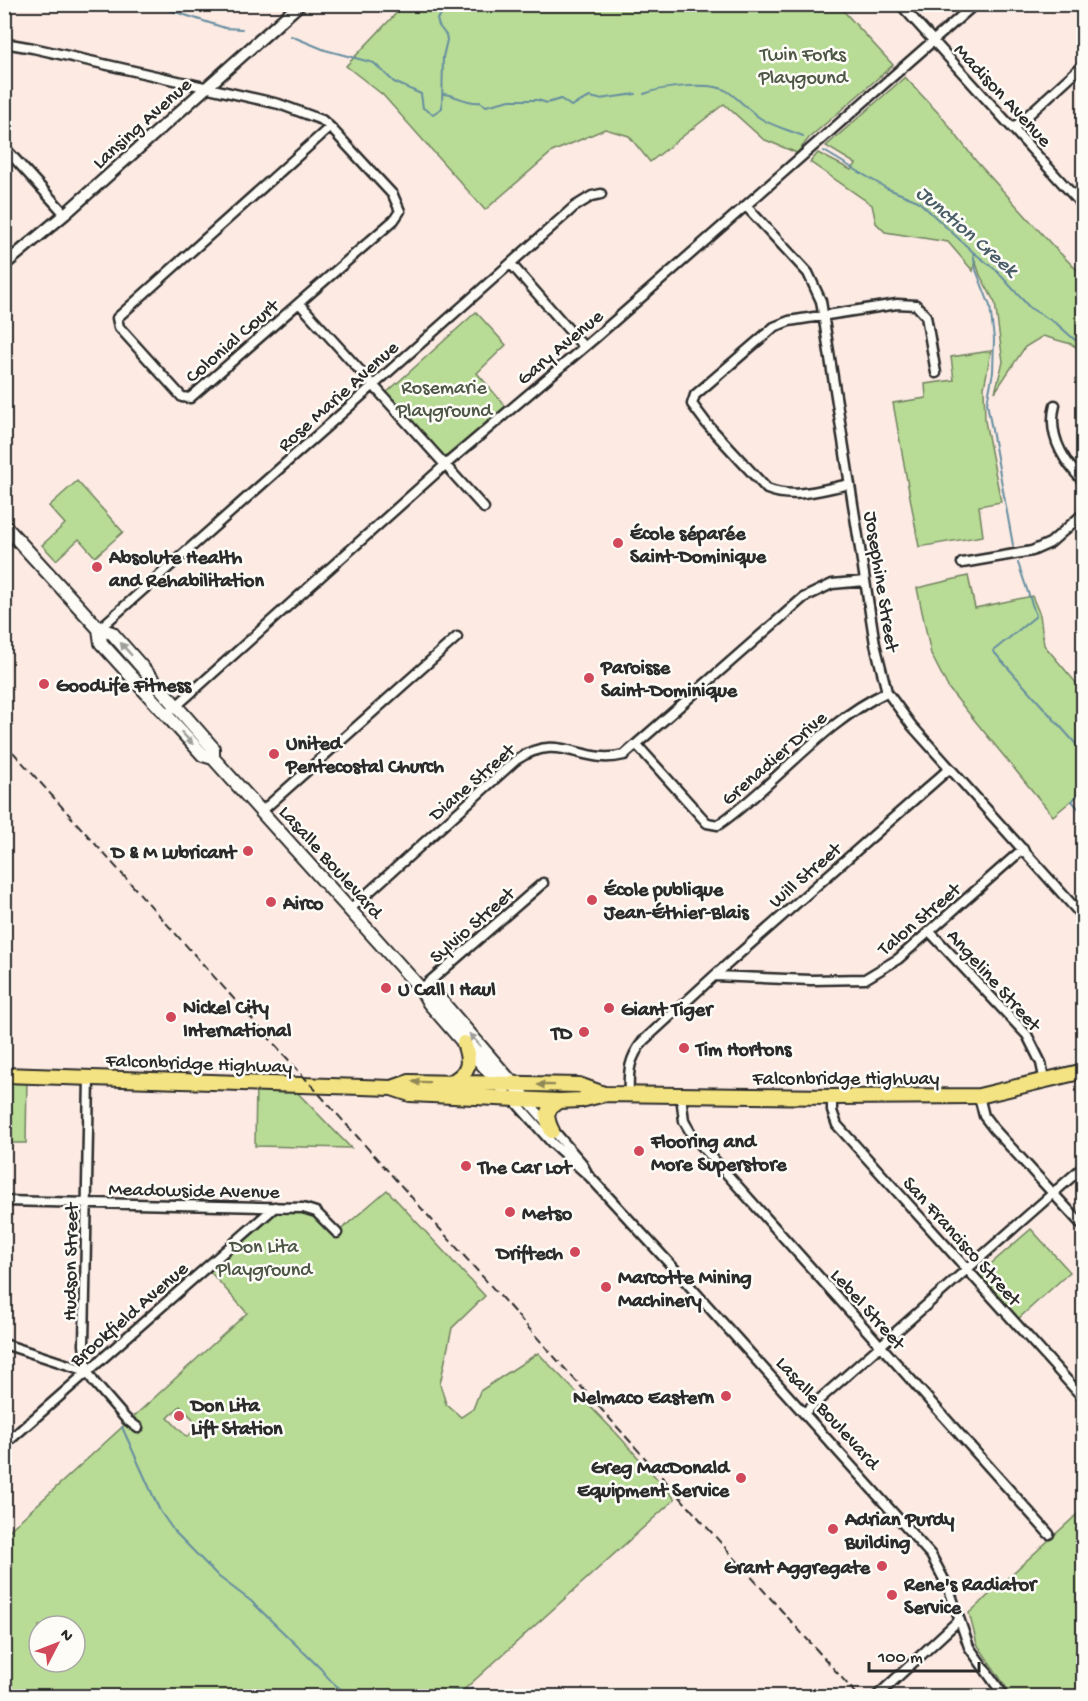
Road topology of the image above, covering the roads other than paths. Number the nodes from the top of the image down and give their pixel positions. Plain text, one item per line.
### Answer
1 (300, 4) edge
2 (900, 4) edge
3 (975, 4) edge
4 (933, 42) junction
5 (4, 44) edge
6 (1083, 64) edge
7 (208, 87) junction
8 (330, 127) junction
9 (1014, 128) junction
10 (4, 147) edge
11 (602, 194) dead end
12 (746, 206) junction
13 (1083, 207) edge
14 (65, 214) junction
15 (511, 264) junction
16 (4, 265) edge
17 (299, 303) junction
18 (824, 316) junction
19 (584, 347) junction
20 (936, 373) dead end
21 (373, 385) junction
22 (1055, 405) dead end
23 (445, 465) junction
24 (1083, 482) edge
25 (850, 484) junction
26 (484, 508) dead end
27 (1083, 513) edge
28 (4, 525) edge
29 (962, 563) dead end
30 (865, 581) junction
31 (99, 629) junction
32 (458, 637) dead end
33 (887, 692) junction
34 (176, 706) junction
35 (166, 715) junction
36 (637, 745) junction
37 (213, 758) junction
38 (950, 768) junction
39 (262, 811) junction
40 (1023, 849) junction
41 (543, 883) dead end
42 (349, 910) junction
43 (1083, 918) edge
44 (930, 932) junction
45 (714, 976) junction
46 (421, 989) junction
47 (464, 1043) junction
48 (1083, 1071) edge
49 (4, 1075) edge
50 (89, 1077) junction
51 (1045, 1082) junction
52 (450, 1083) junction
53 (392, 1088) junction
54 (508, 1088) junction
55 (605, 1094) junction
56 (629, 1094) junction
57 (681, 1095) junction
58 (979, 1096) junction
59 (832, 1097) junction
60 (526, 1099) junction
61 (559, 1101) junction
62 (552, 1131) junction
63 (1083, 1166) edge
64 (590, 1177) junction
65 (1051, 1193) junction
66 (4, 1201) edge
67 (86, 1202) junction
68 (275, 1207) junction
69 (1083, 1227) edge
70 (337, 1233) dead end
71 (966, 1269) junction
72 (4, 1344) edge
73 (880, 1345) junction
74 (87, 1371) junction
75 (1083, 1399) edge
76 (804, 1413) junction
77 (138, 1428) dead end
78 (4, 1446) edge
79 (1049, 1534) dead end
80 (958, 1620) junction
81 (877, 1696) edge
82 (1004, 1696) edge

1 - 7 street, Lansing Avenue
2 - 4 street, Madison Avenue
3 - 4 street, Gary Avenue
4 - 9 street, Madison Avenue
4 - 12 street, Gary Avenue
5 - 7 street
6 - 9 street
7 - 8 street
7 - 14 street, Lansing Avenue
8 - 17 street, Colonial Court
8 - 17 street, Colonial Court
9 - 13 street, Madison Avenue
10 - 14 street
11 - 15 street, Rose Marie Avenue
12 - 18 street, Josephine Street
12 - 19 street, Gary Avenue
14 - 16 street, Lansing Avenue
15 - 19 street
15 - 21 street, Rose Marie Avenue
17 - 21 street
18 - 20 street
18 - 25 street, Josephine Street
18 - 25 street
19 - 23 street, Gary Avenue
21 - 23 street
21 - 31 street, Rose Marie Avenue
22 - 24 street
23 - 26 street
23 - 34 street, Gary Avenue
25 - 30 street, Josephine Street
27 - 29 street
28 - 31 main road, Lasalle Boulevard
30 - 33 street, Josephine Street
30 - 36 street, Diane Street
34 -> 31 main road, Lasalle Boulevard
31 - 35 main road, Lasalle Boulevard
32 - 39 street
33 - 36 street, Grenadier Drive
33 - 38 street, Josephine Street
34 - 35 street, Gary Avenue
34 - 37 main road, Lasalle Boulevard
35 -> 37 main road, Lasalle Boulevard
36 - 42 street, Diane Street
37 - 39 main road, Lasalle Boulevard
38 - 40 street, Josephine Street
38 - 45 street, Will Street
39 - 42 main road, Lasalle Boulevard
40 - 43 street, Josephine Street
40 - 44 street, Talon Street
41 - 46 street, Sylvio Street
42 - 46 main road, Lasalle Boulevard
44 - 45 street, Talon Street
44 - 51 street, Angeline Street
45 - 56 street, Will Street
46 - 47 main road, Lasalle Boulevard
54 -> 46 main road, Lasalle Boulevard
47 - 52 main road
47 - 54 main road, Lasalle Boulevard
48 - 51 main road, Falconbridge Highway
49 - 50 main road, Falconbridge Highway
50 - 53 main road, Falconbridge Highway
50 - 67 street, Hudson Street
51 - 58 main road, Falconbridge Highway
52 -> 53 main road, Falconbridge Highway
52 - 54 main road, Falconbridge Highway
53 - 54 main road, Falconbridge Highway
55 -> 54 main road, Falconbridge Highway
54 - 60 main road, Falconbridge Highway
54 - 64 street, Lasalle Boulevard
55 - 56 main road, Falconbridge Highway
55 - 61 main road, Falconbridge Highway
56 - 57 main road, Falconbridge Highway
57 - 59 main road, Falconbridge Highway
57 - 73 street, Lebel Street
58 - 59 main road, Falconbridge Highway
58 - 65 street
59 - 71 street, San Francisco Street
60 - 61 main road, Falconbridge Highway
60 - 62 street, Lasalle Boulevard
61 - 62 main road
62 - 64 street, Lasalle Boulevard
63 - 65 street
64 - 76 street, Lasalle Boulevard
65 - 69 street
65 - 71 street
66 - 67 street, Meadowside Avenue
67 - 68 street, Meadowside Avenue
67 - 74 street, Hudson Street
68 - 70 street, Meadowside Avenue
68 - 74 street, Brookfield Avenue
71 - 73 street
71 - 75 street, San Francisco Street
72 - 74 street
73 - 76 street
73 - 79 street, Lebel Street
74 - 77 street
74 - 78 street, Brookfield Avenue
76 - 80 street, Lasalle Boulevard
80 - 81 street
80 - 82 street, Lasalle Boulevard

